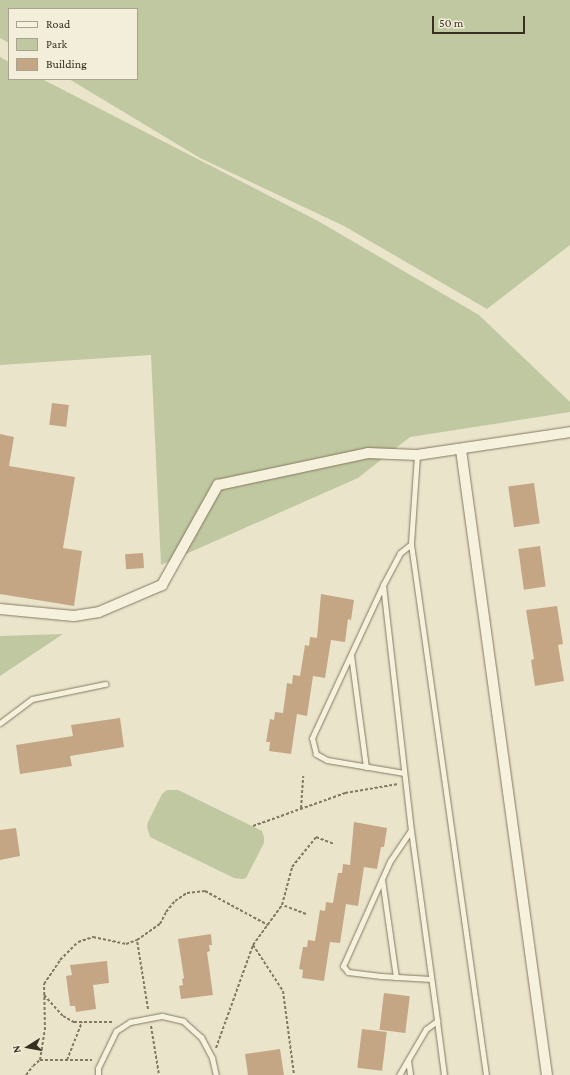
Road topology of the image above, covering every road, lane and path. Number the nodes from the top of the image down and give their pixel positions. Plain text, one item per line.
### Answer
1 (570, 432) edge
2 (461, 450) junction
3 (417, 455) junction
4 (411, 544) junction
5 (383, 585) junction
6 (0, 609) edge
7 (351, 654) junction
8 (105, 684) dead end
9 (0, 723) edge
10 (366, 767) junction
11 (404, 773) junction
12 (303, 776) dead end
13 (406, 783) junction
14 (302, 808) junction
15 (252, 826) dead end
16 (411, 830) junction
17 (334, 844) dead end
18 (382, 879) junction
19 (282, 905) junction
20 (306, 914) dead end
21 (268, 925) junction
22 (137, 940) junction
23 (253, 945) junction
24 (396, 977) junction
25 (431, 979) junction
26 (44, 995) junction
27 (150, 1018) junction
28 (437, 1021) junction
29 (82, 1022) junction
30 (130, 1022) junction
31 (212, 1058) junction
32 (40, 1060) junction
33 (67, 1060) junction
34 (102, 1060) junction
35 (408, 1060) junction
36 (26, 1075) edge
37 (98, 1075) edge
38 (159, 1075) edge
39 (216, 1075) edge
40 (294, 1075) edge
41 (399, 1075) edge
42 (410, 1075) edge
43 (444, 1075) edge
44 (486, 1075) edge
45 (547, 1075) edge

1 - 2 street
2 - 3 street
2 - 45 street
3 - 4 lane
3 - 6 street
4 - 5 lane
4 - 44 lane
5 - 7 lane
5 - 11 lane
7 - 10 lane
7 - 10 lane
8 - 9 lane
10 - 11 lane
11 - 13 lane
12 - 14 path
13 - 14 path
13 - 16 lane
14 - 15 path
16 - 18 lane
16 - 25 lane
17 - 19 path
18 - 24 lane
18 - 24 lane
19 - 20 path
19 - 21 path
21 - 22 path
21 - 23 path
22 - 26 path
22 - 27 path
23 - 31 path
23 - 40 path
24 - 25 lane
25 - 28 lane
26 - 29 path
26 - 32 path
27 - 30 lane
27 - 31 lane
27 - 38 path
28 - 35 lane
28 - 43 lane
29 - 30 path
29 - 33 path
30 - 34 lane
31 - 39 lane
32 - 33 path
32 - 36 path
33 - 34 path
34 - 37 lane
35 - 41 lane
35 - 42 lane

